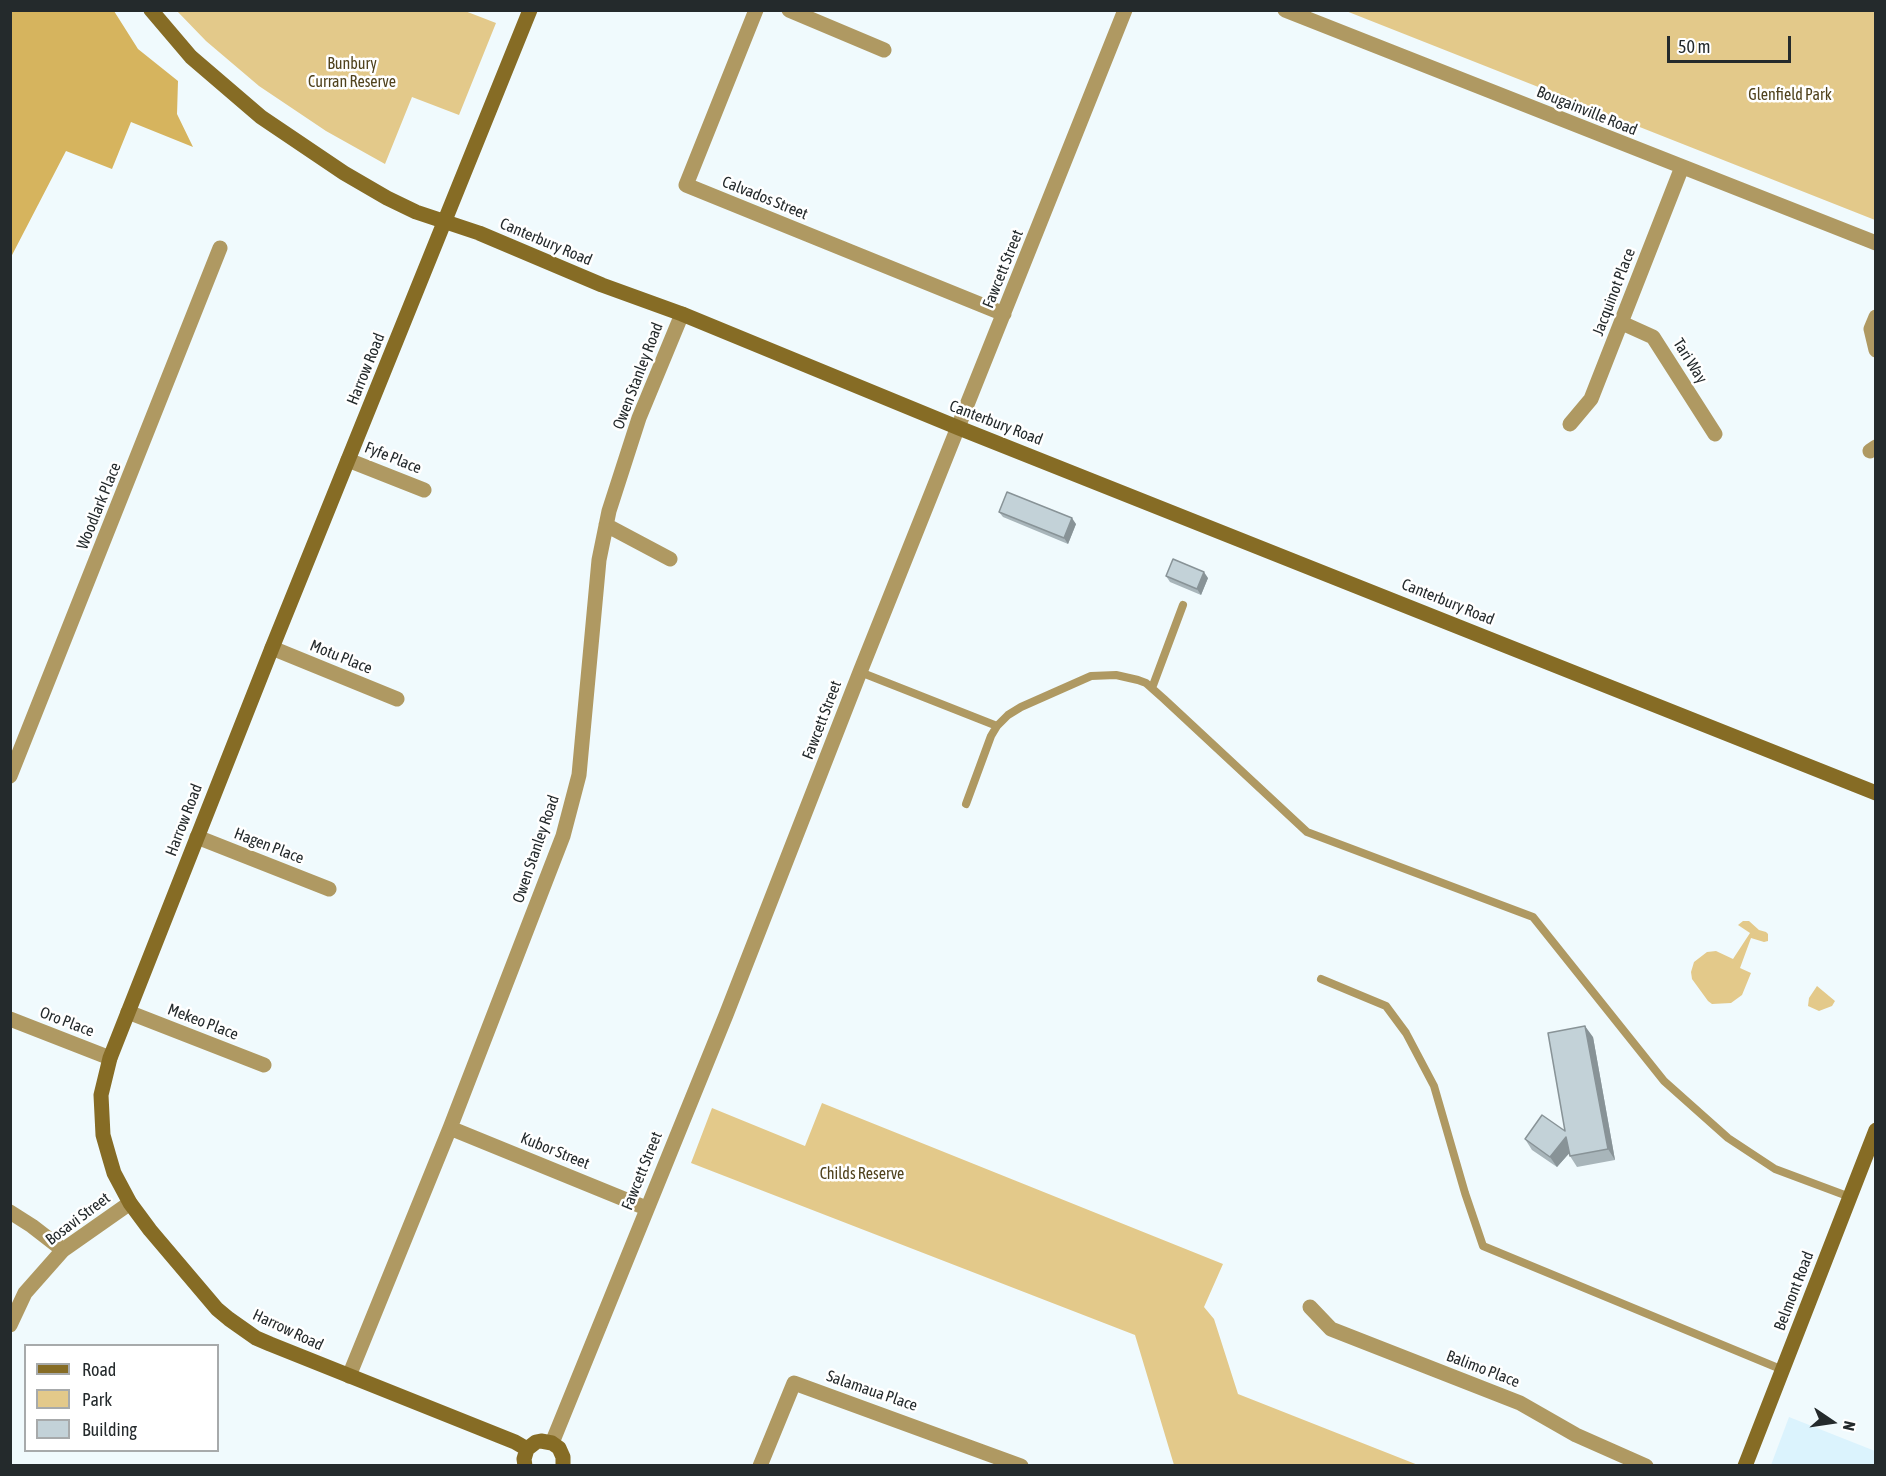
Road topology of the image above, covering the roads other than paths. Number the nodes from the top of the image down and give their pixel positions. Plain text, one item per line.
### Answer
1 (151, 10) edge
2 (530, 10) edge
3 (756, 10) edge
4 (789, 10) edge
5 (1125, 10) edge
6 (1285, 10) edge
7 (884, 50) dead end
8 (1682, 167) junction
9 (445, 221) junction
10 (1875, 243) edge
11 (220, 248) dead end
12 (681, 314) junction
13 (1004, 314) junction
14 (1875, 317) edge
15 (1622, 322) junction
16 (1875, 350) edge
17 (1570, 424) dead end
18 (958, 428) junction
19 (1715, 434) dead end
20 (348, 460) junction
21 (424, 490) dead end
22 (606, 525) junction
23 (670, 559) dead end
24 (1183, 605) dead end
25 (272, 648) junction
26 (860, 672) junction
27 (1152, 688) junction
28 (397, 699) dead end
29 (997, 726) junction
30 (10, 776) edge
31 (1875, 793) edge
32 (966, 804) dead end
33 (197, 837) junction
34 (329, 889) dead end
35 (1321, 979) dead end
36 (129, 1012) junction
37 (10, 1020) edge
38 (110, 1058) junction
39 (264, 1065) dead end
40 (450, 1128) junction
41 (1875, 1130) edge
42 (1850, 1197) junction
43 (130, 1203) junction
44 (646, 1208) junction
45 (10, 1212) edge
46 (63, 1250) junction
47 (1310, 1307) dead end
48 (10, 1325) edge
49 (1783, 1370) junction
50 (349, 1376) junction
51 (552, 1443) junction
52 (527, 1449) junction
53 (525, 1466) edge
54 (563, 1466) edge
55 (760, 1466) edge
56 (1021, 1466) edge
57 (1646, 1466) edge
58 (1745, 1466) edge

1 - 9 street, Canterbury Road
2 - 9 street, Harrow Road
3 - 13 street, Calvados Street
4 - 7 street
5 - 13 street, Fawcett Street
6 - 8 street, Bougainville Road
8 - 10 street, Bougainville Road
8 - 15 street, Jacquinot Place
9 - 12 street, Canterbury Road
9 - 20 street, Harrow Road
11 - 30 street, Woodlark Place
12 - 18 street, Canterbury Road
12 - 22 street, Owen Stanley Road
13 - 18 street, Fawcett Street
14 - 16 street
15 - 17 street, Jacquinot Place
15 - 19 street, Tari Way
18 - 26 street, Fawcett Street
18 - 31 street, Canterbury Road
20 - 21 street, Fyfe Place
20 - 25 street, Harrow Road
22 - 23 street
22 - 40 street, Owen Stanley Road
24 - 27 lane
25 - 28 street, Motu Place
25 - 33 street, Harrow Road
26 - 29 lane
26 - 44 street, Fawcett Street
27 - 29 lane
27 - 42 lane
29 - 32 lane
33 - 34 street, Hagen Place
33 - 36 street, Harrow Road
35 - 49 lane
36 - 38 street, Harrow Road
36 - 39 street, Mekeo Place
37 - 38 street, Oro Place
38 - 43 street, Harrow Road
40 - 44 street, Kubor Street
40 - 50 street, Owen Stanley Road
41 - 42 street, Belmont Road
42 - 49 street, Belmont Road
43 - 46 street, Bosavi Street
43 - 50 street, Harrow Road
44 - 51 street, Fawcett Street
45 - 46 street
46 - 48 street, Bosavi Street
47 - 57 street, Balimo Place
49 - 58 street, Belmont Road
50 - 52 street, Harrow Road
51 - 52 street
51 - 54 street
52 - 53 street
55 - 56 street, Salamaua Place

